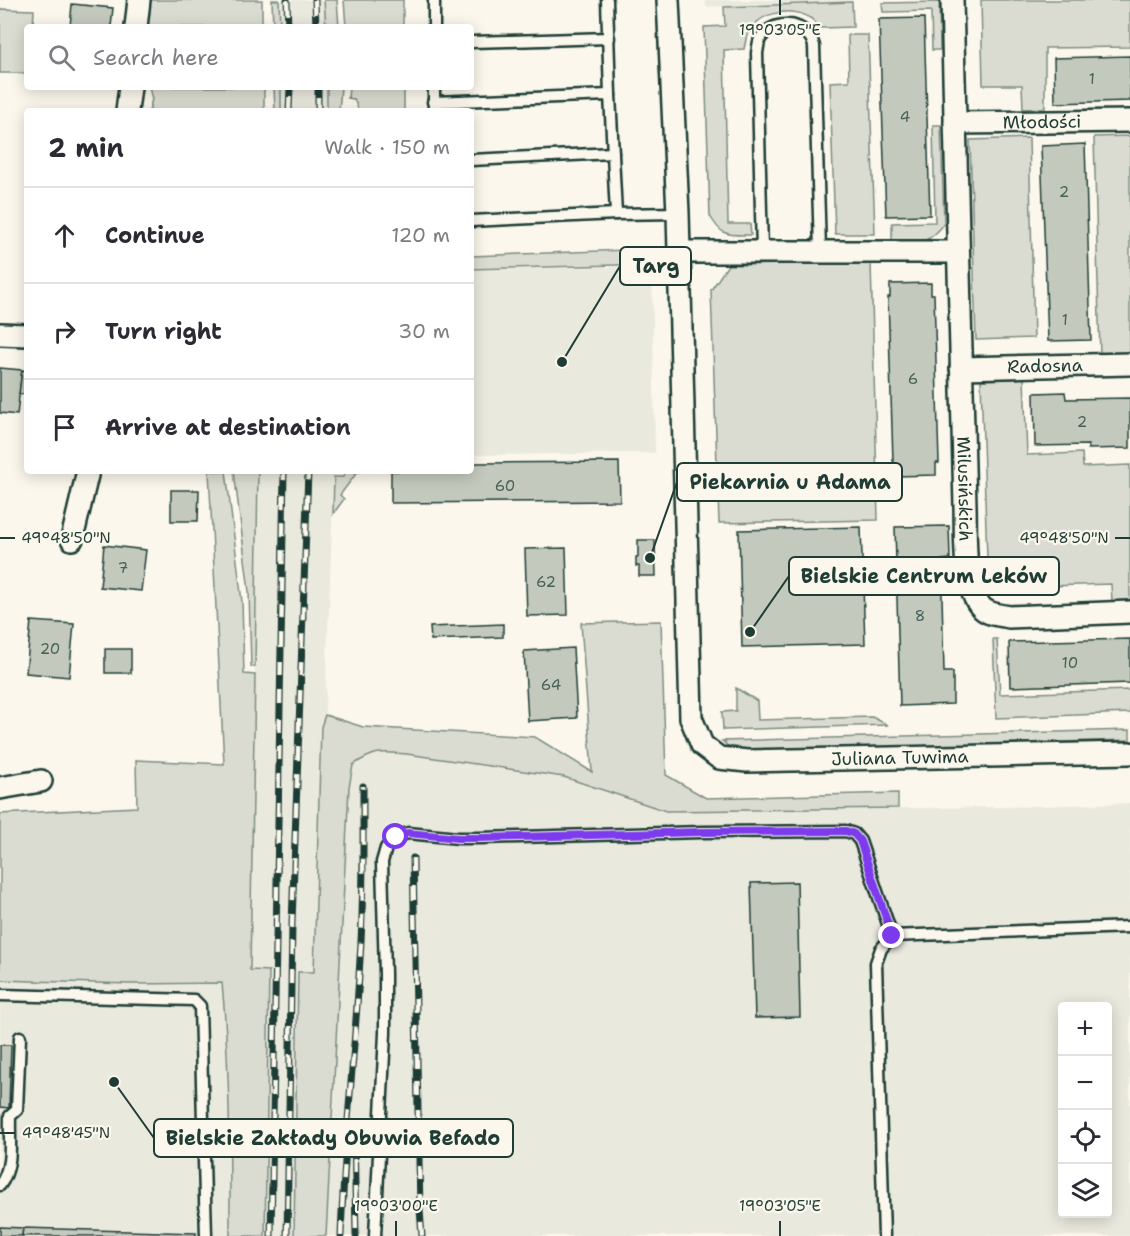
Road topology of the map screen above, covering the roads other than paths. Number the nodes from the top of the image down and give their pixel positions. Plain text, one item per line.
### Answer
1 (139, 0) edge
2 (434, 0) edge
3 (607, 0) edge
4 (668, 0) edge
5 (952, 0) edge
6 (136, 24) edge
7 (434, 24) edge
8 (609, 38) junction
9 (474, 42) edge
10 (130, 90) edge
11 (434, 90) edge
12 (610, 95) junction
13 (434, 107) edge
14 (127, 108) edge
15 (1130, 121) edge
16 (954, 123) junction
17 (613, 153) junction
18 (474, 160) edge
19 (678, 213) junction
20 (616, 214) junction
21 (474, 221) edge
22 (762, 251) junction
23 (820, 251) junction
24 (679, 252) junction
25 (958, 252) junction
26 (0, 334) edge
27 (24, 335) edge
28 (1130, 364) edge
29 (961, 368) junction
30 (87, 474) edge
31 (72, 539) dead end
32 (1130, 612) edge
33 (1130, 753) edge
34 (41, 781) dead end
35 (0, 788) edge
36 (1130, 927) edge
37 (892, 936) junction
38 (0, 995) edge
39 (20, 1037) dead end
40 (0, 1185) edge
41 (206, 1236) edge
42 (375, 1236) edge
43 (884, 1236) edge

1 - 6 street
2 - 7 lane
3 - 8 lane
4 - 19 street, Juliana Tuwima
5 - 16 street, Milusińskich
8 - 9 lane
8 - 12 lane
10 - 14 street
11 - 13 lane
12 - 13 lane
12 - 17 lane
15 - 16 street, Młodości
16 - 25 street, Milusińskich
17 - 18 lane
17 - 20 lane
19 - 20 lane
19 - 24 street, Juliana Tuwima
20 - 21 lane
22 - 23 street
22 - 23 lane
22 - 24 street
23 - 25 street
24 - 33 street, Juliana Tuwima
25 - 29 street, Milusińskich
26 - 27 street
28 - 29 street, Radosna
29 - 32 street, Milusińskich
30 - 31 street
34 - 35 street
36 - 37 lane
37 - 42 lane
37 - 43 lane
38 - 41 lane
39 - 40 lane

